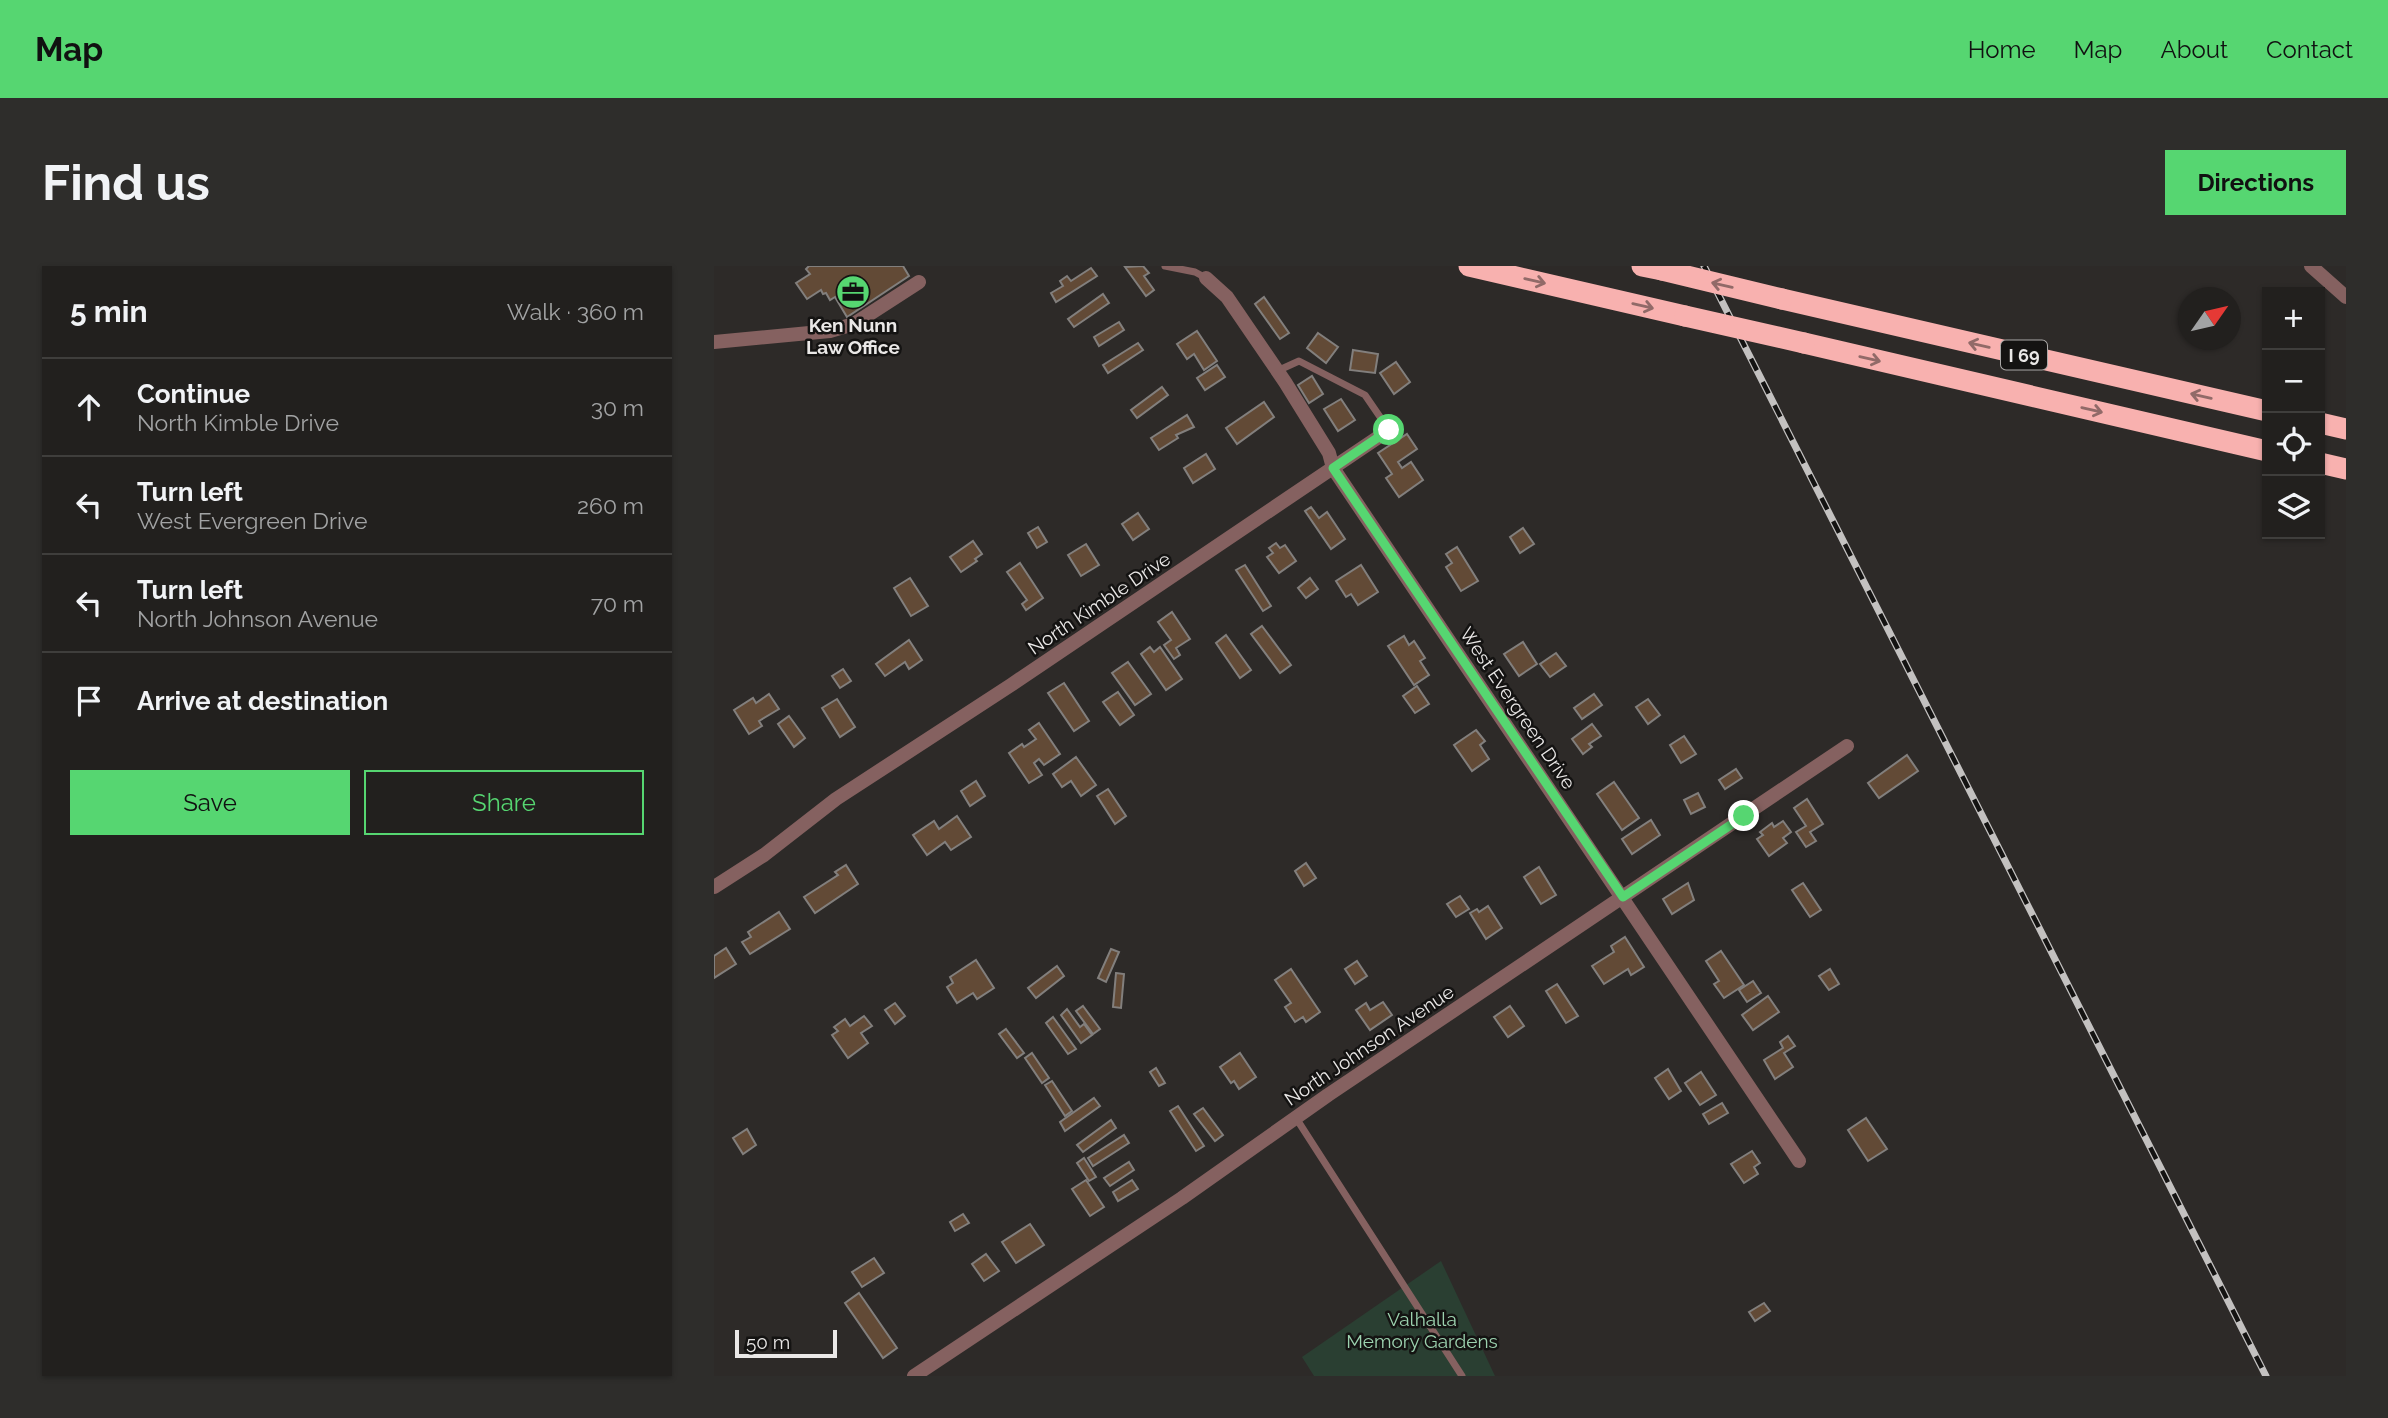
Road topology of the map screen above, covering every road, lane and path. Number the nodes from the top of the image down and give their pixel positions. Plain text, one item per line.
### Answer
1 (1165, 266) edge
2 (1469, 266) edge
3 (2311, 266) edge
4 (1652, 268) edge
5 (1206, 278) joint
6 (919, 282) dead end
7 (2346, 297) edge
8 (714, 342) edge
9 (1277, 371) junction
10 (2262, 410) edge
11 (2325, 424) edge
12 (2346, 429) edge
13 (1389, 430) joint
14 (2262, 449) edge
15 (2325, 464) edge
16 (1333, 468) junction
17 (2346, 469) edge
18 (1847, 746) dead end
19 (714, 887) edge
20 (1623, 897) junction
21 (1296, 1118) junction
22 (1799, 1161) dead end
23 (914, 1376) edge
24 (1462, 1376) edge

1 - 5 lane
2 -> 14 highway, I 69, bridge
3 - 7 street
10 -> 4 highway, I 69, bridge
5 - 9 street, West Evergreen Drive
6 - 8 street
9 - 13 lane, North Kimble Drive
9 - 16 street, West Evergreen Drive
11 - 12 highway
13 - 16 street, North Kimble Drive
15 - 17 highway
16 - 19 street, North Kimble Drive
16 - 20 street, West Evergreen Drive
18 - 20 street, North Johnson Avenue
20 - 21 street, North Johnson Avenue
20 - 22 street, West Evergreen Drive
21 - 23 street, North Johnson Avenue
21 - 24 lane

